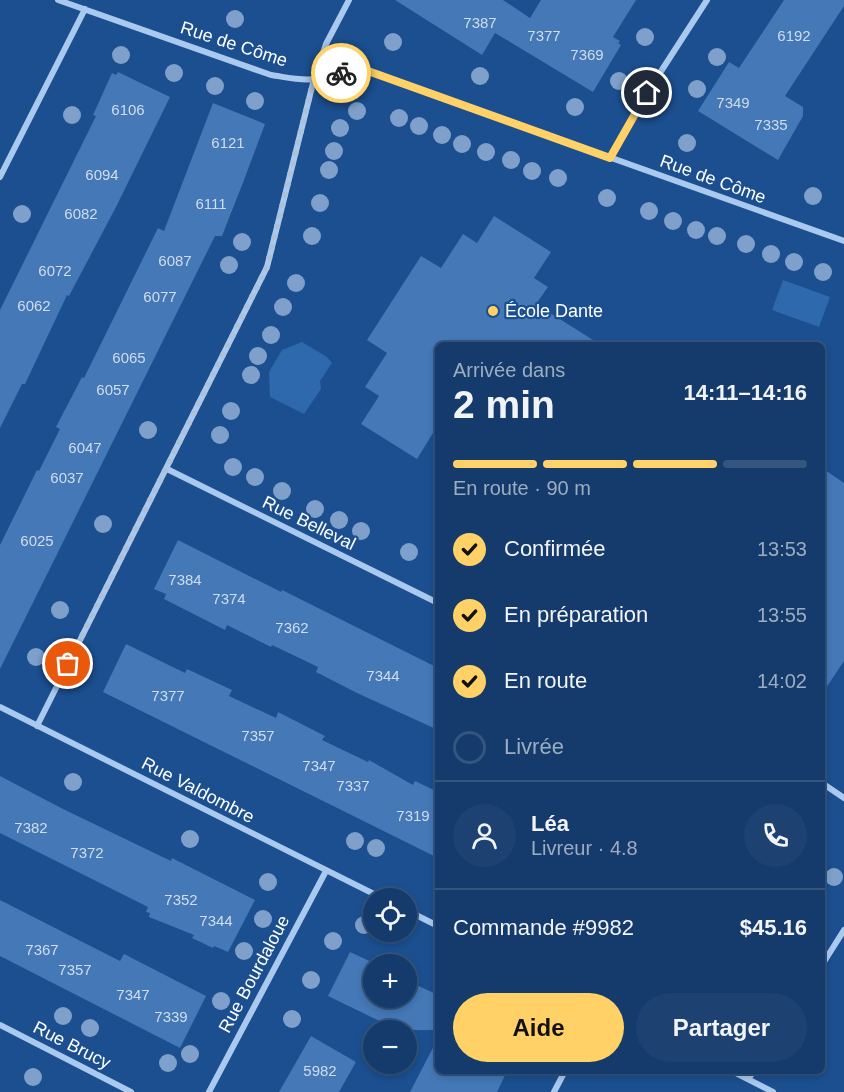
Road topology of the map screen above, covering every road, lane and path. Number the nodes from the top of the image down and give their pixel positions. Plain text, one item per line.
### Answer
1 (58, 0) edge
2 (349, 0) edge
3 (706, 0) edge
4 (85, 9) junction
5 (314, 79) junction
6 (610, 158) junction
7 (0, 177) edge
8 (844, 241) edge
9 (167, 469) junction
10 (435, 602) edge
11 (0, 707) edge
12 (37, 726) junction
13 (825, 785) edge
14 (844, 798) edge
15 (326, 871) junction
16 (363, 889) edge
17 (417, 916) edge
18 (435, 924) edge
19 (844, 930) edge
20 (825, 960) edge
21 (0, 1025) edge
22 (563, 1074) edge
23 (738, 1074) edge
24 (752, 1074) edge
25 (748, 1079) junction
26 (131, 1092) edge
27 (209, 1092) edge
28 (554, 1092) edge
29 (773, 1092) edge

1 - 4 street, Rue de Côme
2 - 5 street
3 - 6 street
4 - 5 street, Rue de Côme
4 - 7 street
5 - 6 street, Rue de Côme
5 - 9 street
6 - 8 street, Rue de Côme
9 - 10 street, Rue Belleval
9 - 12 street
11 - 12 street, Rue Valdombre
12 - 15 street, Rue Valdombre
13 - 14 street
15 - 16 street, Rue Valdombre
15 - 27 street, Rue Bourdaloue
17 - 18 street
19 - 20 street
21 - 26 street, Rue Brucy
22 - 28 street
23 - 25 street
24 - 25 street
25 - 29 street

